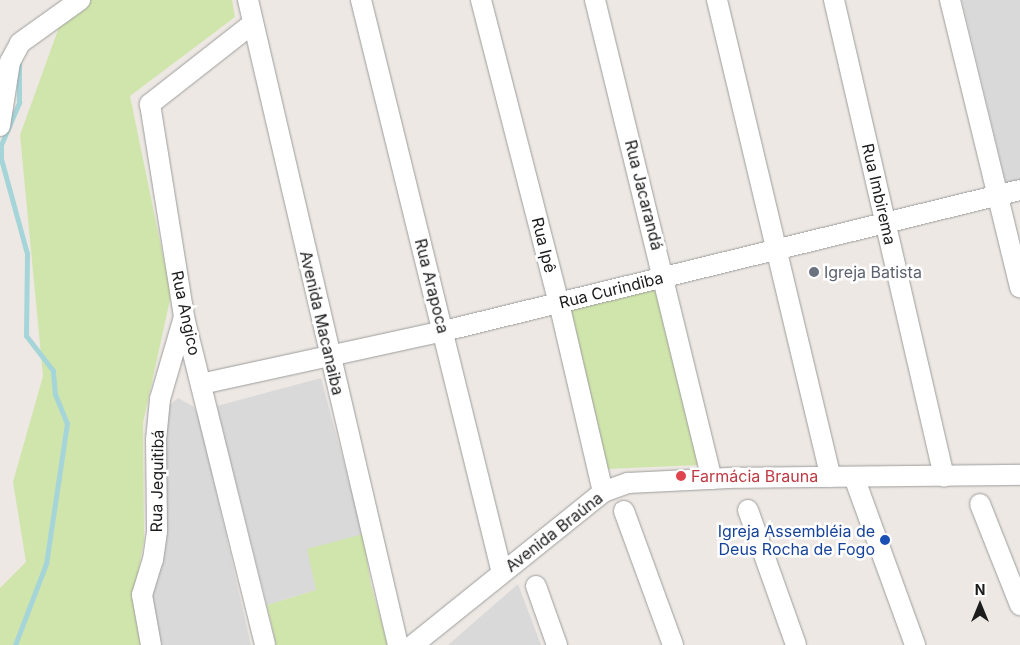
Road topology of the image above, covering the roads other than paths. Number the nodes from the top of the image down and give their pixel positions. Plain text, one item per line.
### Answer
1 (80, 0) edge
2 (248, 0) edge
3 (361, 0) edge
4 (481, 0) edge
5 (596, 0) edge
6 (717, 0) edge
7 (834, 0) edge
8 (950, 0) edge
9 (252, 24) junction
10 (0, 126) edge
11 (1020, 190) edge
12 (998, 195) junction
13 (886, 223) junction
14 (778, 250) junction
15 (665, 277) junction
16 (1020, 288) edge
17 (559, 303) junction
18 (184, 317) junction
19 (444, 331) junction
20 (330, 356) junction
21 (201, 384) junction
22 (1020, 475) edge
23 (944, 476) junction
24 (831, 477) junction
25 (854, 477) junction
26 (712, 479) junction
27 (602, 492) junction
28 (980, 504) dead end
29 (624, 510) dead end
30 (748, 510) dead end
31 (502, 573) junction
32 (536, 586) dead end
33 (1020, 605) edge
34 (433, 638) edge
35 (151, 645) edge
36 (265, 645) edge
37 (398, 645) edge
38 (413, 645) edge
39 (557, 645) edge
40 (673, 645) edge
41 (796, 645) edge
42 (915, 645) edge

1 - 10 street
2 - 9 street, Avenida Macanaiba
3 - 19 street, Rua Arapoca
4 - 17 street, Rua Ipê
5 - 15 street, Rua Jacarandá
6 - 14 street
7 - 13 street, Rua Imbirema
8 - 12 street
9 - 18 street, Rua Angico
9 - 20 street, Avenida Macanaiba
11 - 12 street, Rua Curindiba
12 - 13 street, Rua Curindiba
12 - 16 street
13 - 14 street, Rua Curindiba
13 - 23 street, Rua Imbirema
14 - 15 street, Rua Curindiba
14 - 24 street
15 - 17 street, Rua Curindiba
15 - 26 street, Rua Jacarandá
17 - 19 street, Rua Curindiba
17 - 27 street, Rua Ipê
18 - 21 street, Rua Angico
18 - 35 street, Rua Jequitibá
19 - 20 street, Rua Curindiba
19 - 31 street, Rua Arapoca
20 - 21 street, Rua Curindiba
20 - 37 street, Avenida Macanaiba
21 - 36 street, Rua Angico
22 - 23 street, Avenida Braúna
23 - 25 street, Avenida Braúna
24 - 25 street, Avenida Braúna
24 - 26 street, Avenida Braúna
25 - 42 street
26 - 27 street, Avenida Braúna
27 - 31 street, Avenida Braúna
28 - 33 street
29 - 40 street
30 - 41 street
31 - 34 street, Avenida Braúna
32 - 39 street
34 - 38 street, Avenida Braúna

